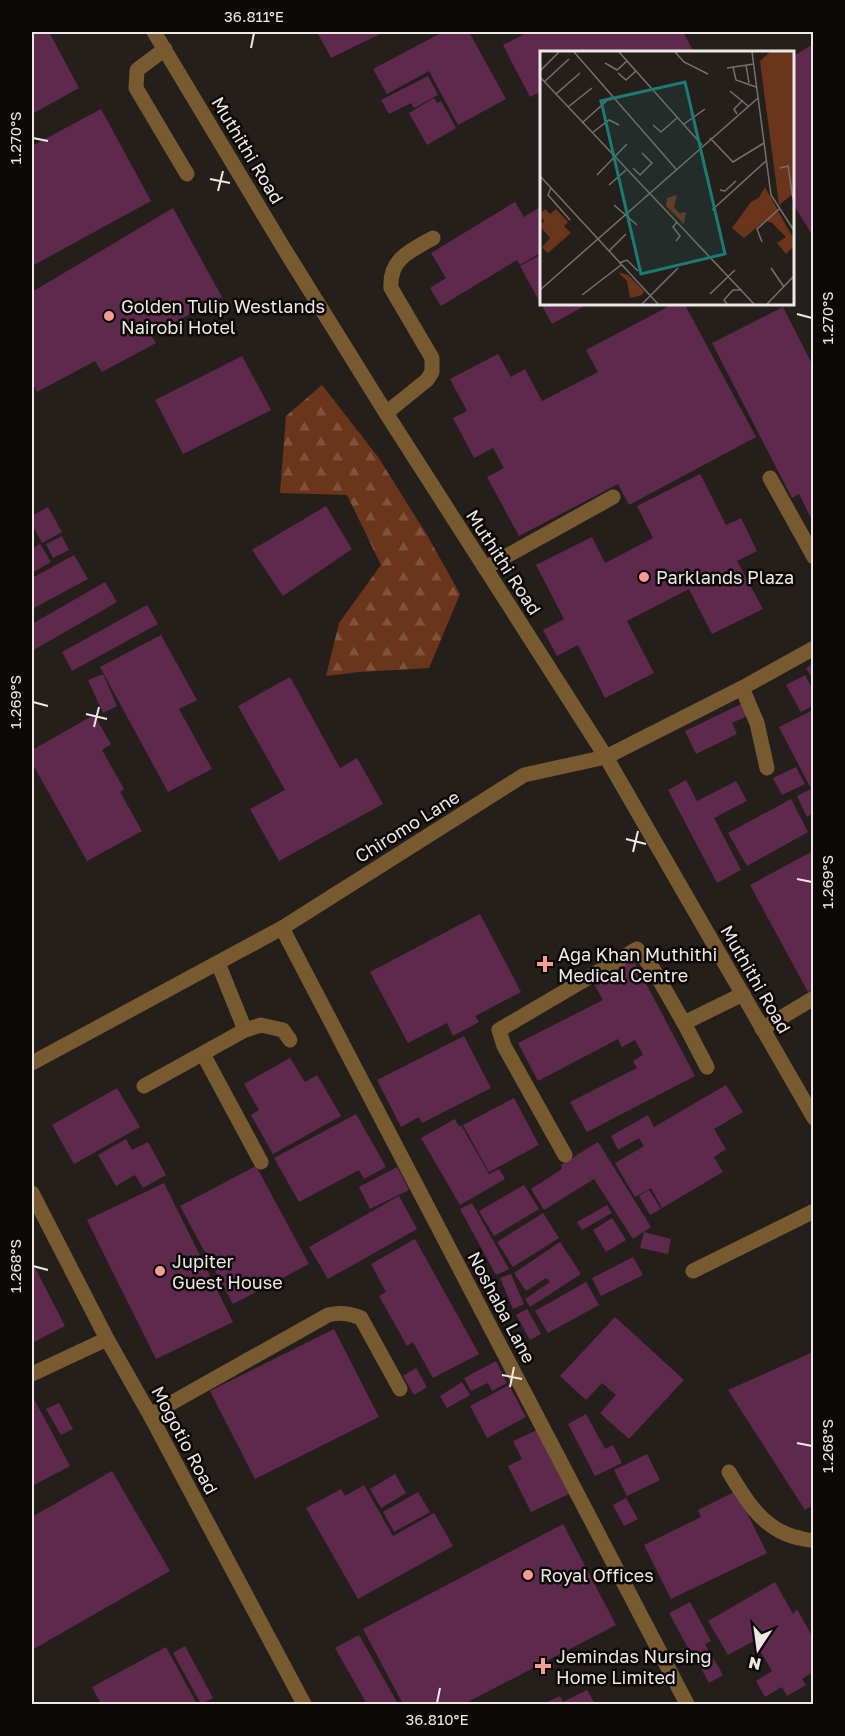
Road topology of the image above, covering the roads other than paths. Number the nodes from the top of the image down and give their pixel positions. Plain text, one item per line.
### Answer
1 (154, 32) edge
2 (165, 49) junction
3 (187, 174) dead end
4 (433, 238) dead end
5 (386, 413) junction
6 (770, 478) dead end
7 (613, 498) dead end
8 (813, 557) edge
9 (485, 568) junction
10 (813, 648) edge
11 (742, 688) junction
12 (606, 757) junction
13 (767, 768) dead end
14 (282, 928) junction
15 (218, 963) junction
16 (743, 994) junction
17 (813, 998) edge
18 (684, 1023) junction
19 (762, 1029) junction
20 (245, 1030) junction
21 (290, 1040) dead end
22 (203, 1054) junction
23 (32, 1064) edge
24 (707, 1066) dead end
25 (144, 1086) dead end
26 (813, 1118) edge
27 (565, 1155) dead end
28 (261, 1162) dead end
29 (32, 1192) edge
30 (813, 1212) edge
31 (693, 1271) dead end
32 (107, 1340) junction
33 (32, 1374) edge
34 (400, 1389) dead end
35 (150, 1415) junction
36 (729, 1472) dead end
37 (813, 1540) edge
38 (304, 1704) edge
39 (687, 1704) edge

1 - 2 street, Muthithi Road
2 - 3 street
2 - 5 street, Muthithi Road
4 - 5 street
5 - 9 street, Muthithi Road
6 - 8 street
7 - 9 street
9 - 12 street, Muthithi Road
10 - 11 street, Chiromo Lane
11 - 12 street, Chiromo Lane
11 - 13 street
12 - 14 street, Chiromo Lane
12 - 16 street, Muthithi Road
14 - 15 street, Chiromo Lane
14 - 39 street, Noshaba Lane
15 - 20 street
15 - 23 street, Chiromo Lane
16 - 18 street
16 - 19 street, Muthithi Road
17 - 19 street
18 - 24 street
18 - 27 street
19 - 26 street, Muthithi Road
20 - 21 street
20 - 22 street
22 - 25 street
22 - 28 street
29 - 32 street, Mogotio Road
30 - 31 street
32 - 33 street
32 - 35 street, Mogotio Road
34 - 35 street
35 - 38 street, Mogotio Road
36 - 37 street

